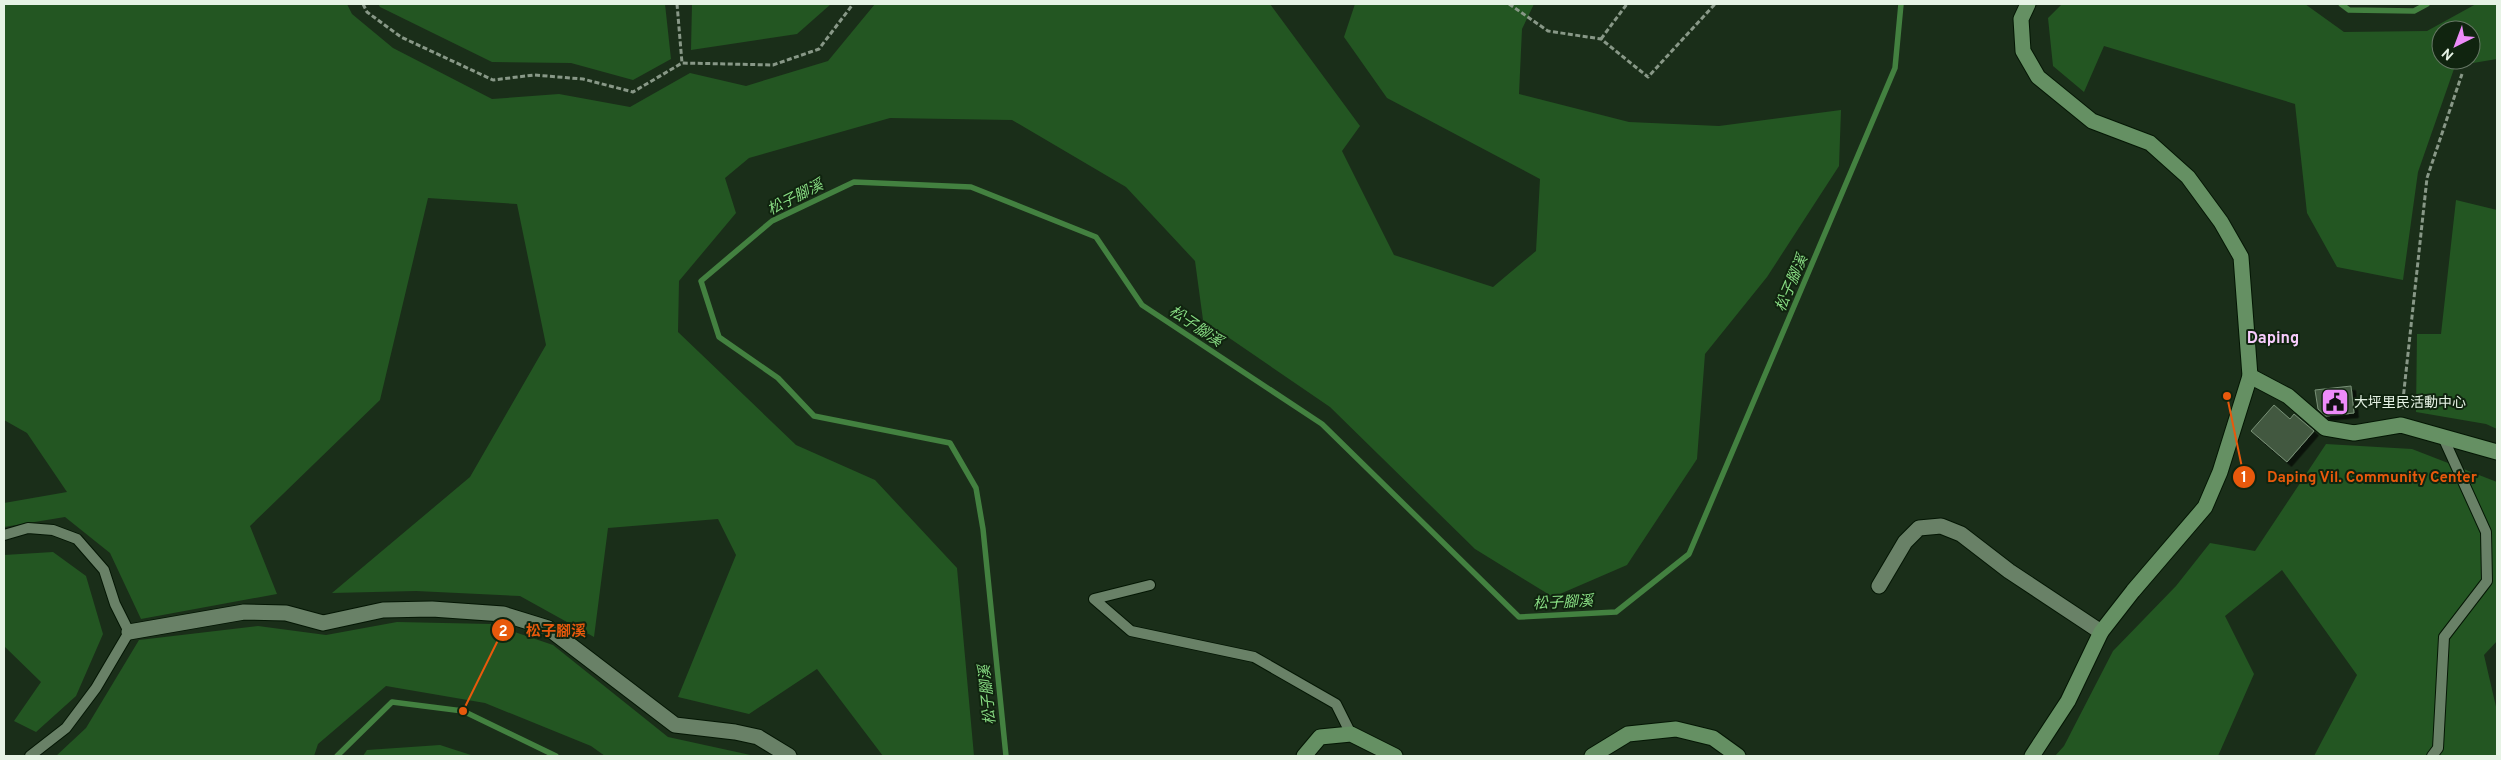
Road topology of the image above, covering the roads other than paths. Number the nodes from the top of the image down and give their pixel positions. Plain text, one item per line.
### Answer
1 (2028, 4) edge
2 (2250, 376) junction
3 (2442, 435) junction
4 (2497, 452) edge
5 (4, 535) edge
6 (1150, 584) dead end
7 (1879, 586) dead end
8 (129, 632) junction
9 (2101, 632) junction
10 (1351, 734) junction
11 (30, 756) edge
12 (789, 756) edge
13 (1304, 756) edge
14 (1395, 756) edge
15 (1592, 756) edge
16 (1738, 756) edge
17 (2032, 756) edge
18 (2432, 756) edge

1 - 2 street
2 - 3 street
2 - 9 street
3 - 4 street
3 - 18 lane
5 - 8 lane
6 - 10 lane
7 - 9 street
8 - 11 lane
8 - 12 street
9 - 17 street
10 - 13 street
10 - 14 street
15 - 16 street

